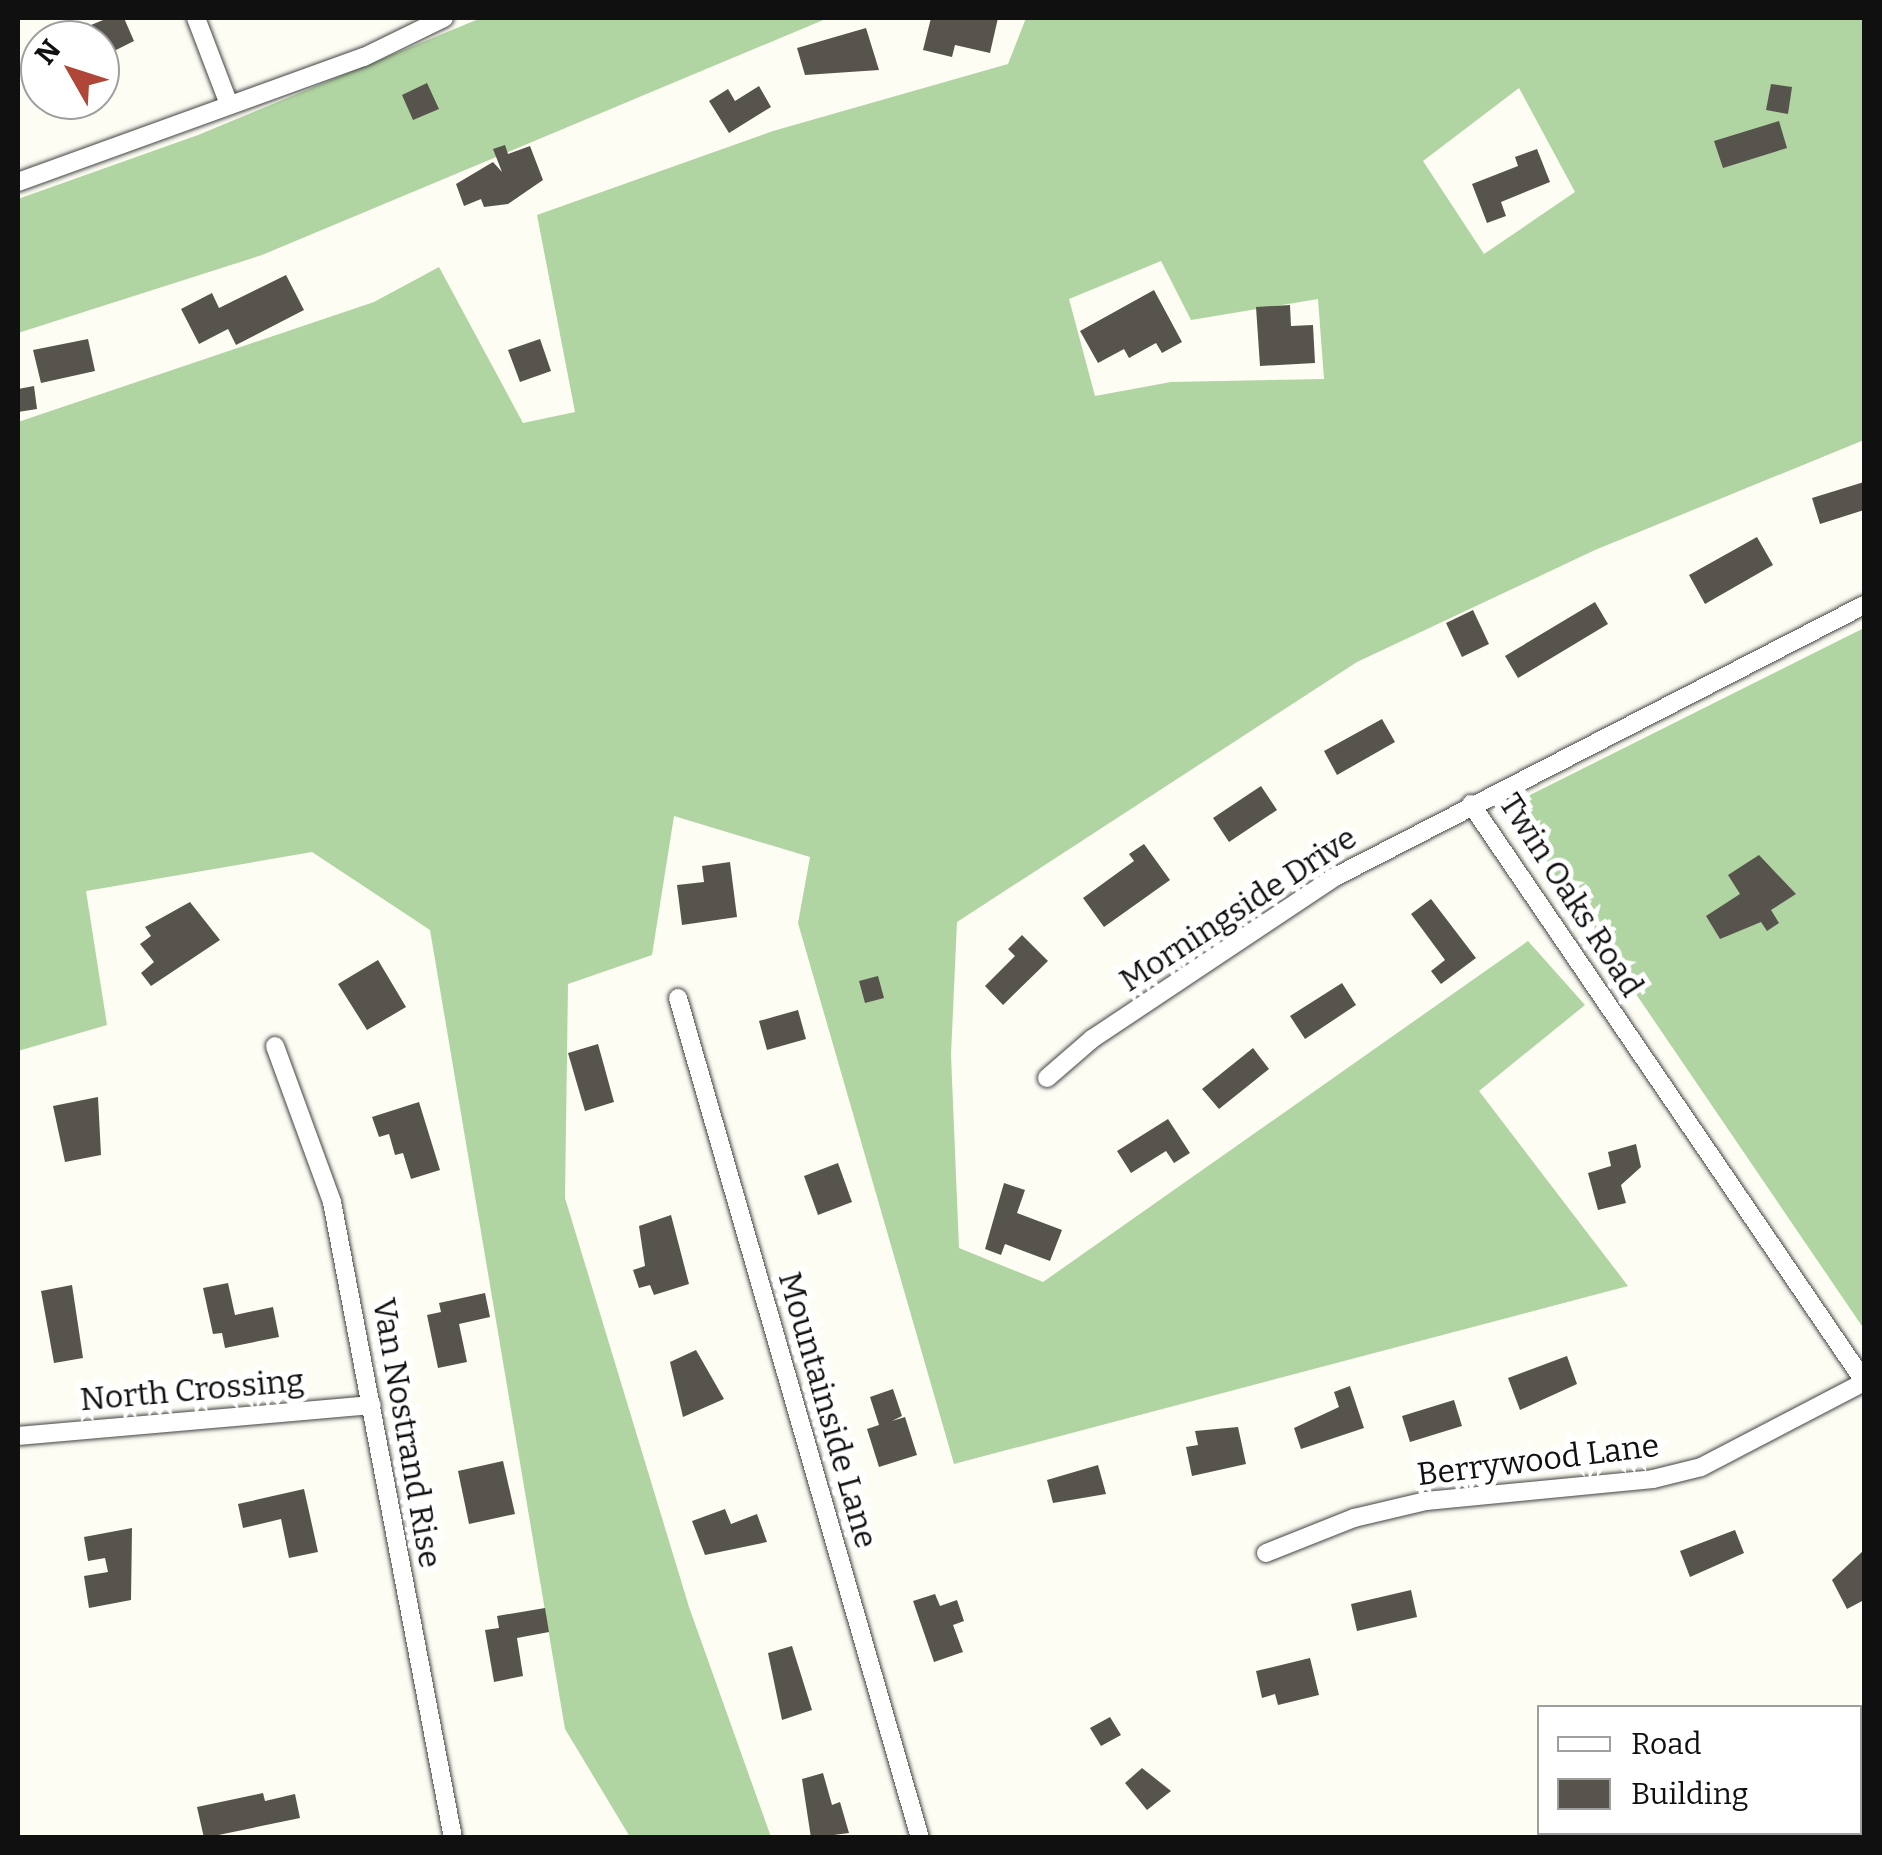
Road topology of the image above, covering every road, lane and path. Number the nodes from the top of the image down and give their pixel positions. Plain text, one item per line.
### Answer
1 (196, 18) edge
2 (444, 18) edge
3 (228, 102) junction
4 (18, 182) edge
5 (1864, 606) edge
6 (1470, 804) junction
7 (678, 998) dead end
8 (276, 1046) dead end
9 (1047, 1078) dead end
10 (1864, 1382) edge
11 (372, 1405) junction
12 (18, 1436) edge
13 (1266, 1553) dead end
14 (452, 1838) edge
15 (920, 1838) edge

1 - 3 street
2 - 3 street
3 - 4 street
5 - 6 street, Twin Oaks Road
6 - 9 street, Morningside Drive
6 - 10 street, Twin Oaks Road
7 - 15 street, Mountainside Lane
8 - 11 street, Van Nostrand Rise
10 - 13 street, Berrywood Lane
11 - 12 street, North Crossing
11 - 14 street, Van Nostrand Rise

